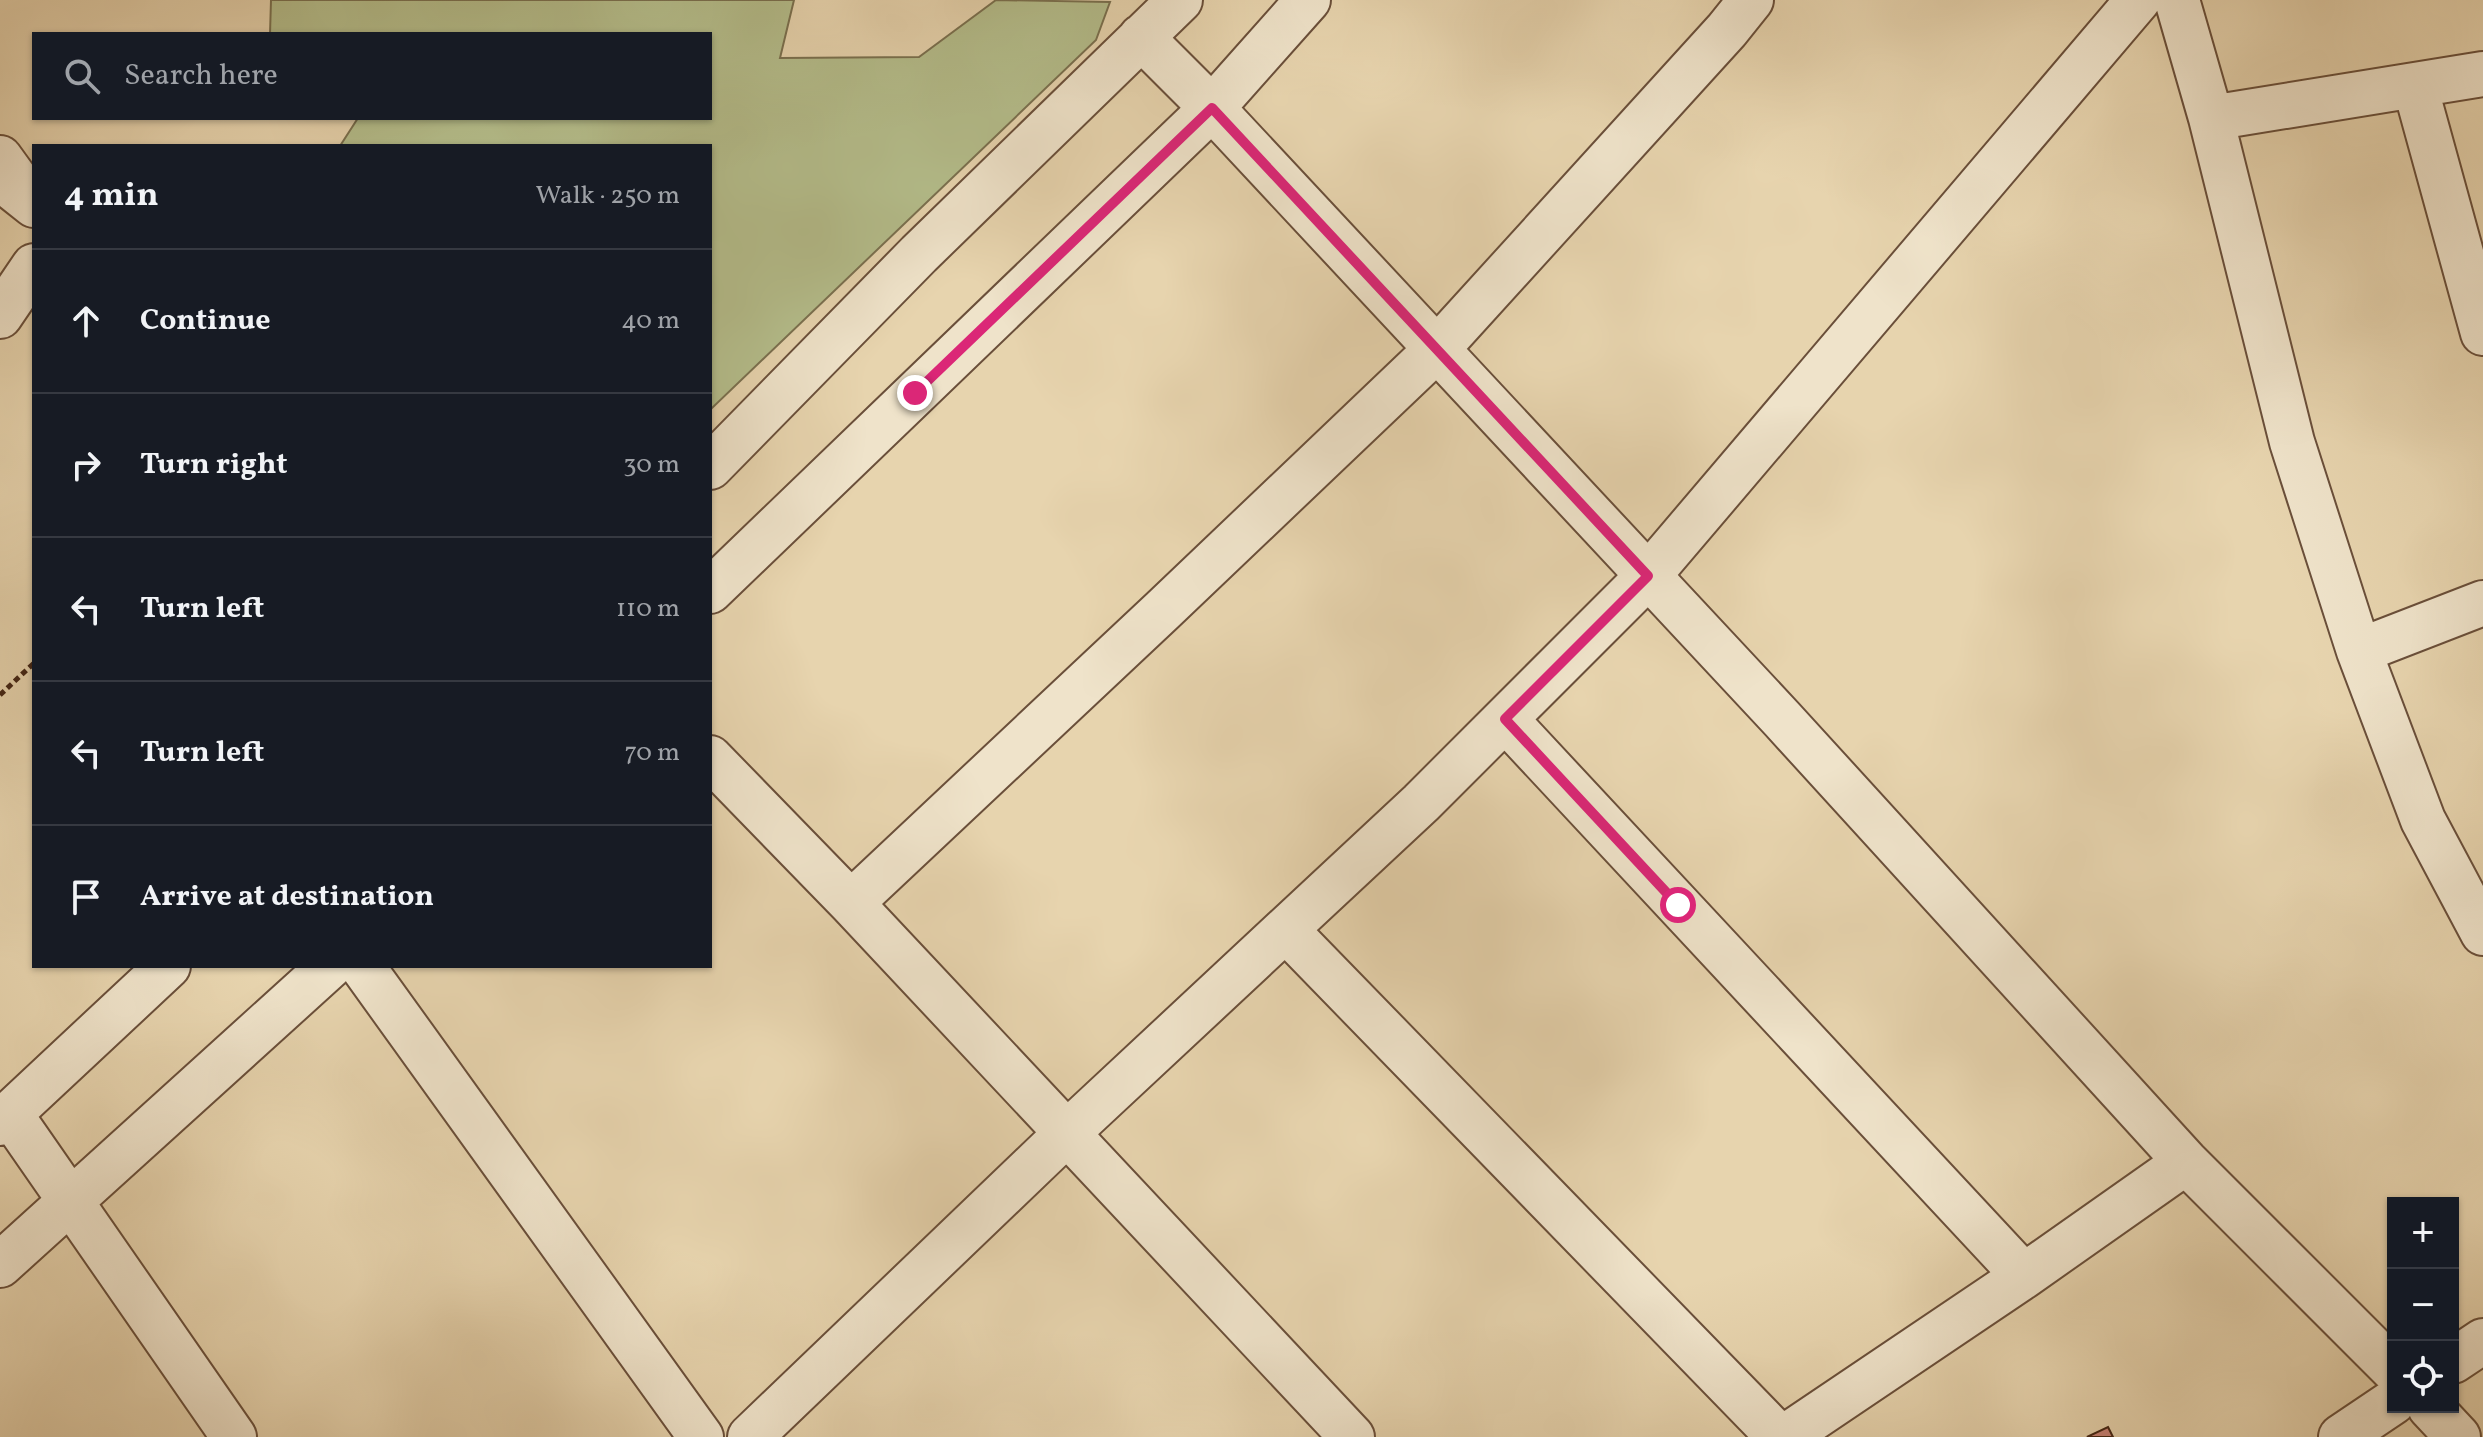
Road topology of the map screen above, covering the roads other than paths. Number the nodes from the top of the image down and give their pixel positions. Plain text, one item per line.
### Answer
1 (1180, 0) edge
2 (1308, 0) edge
3 (1751, 0) edge
4 (2138, 0) edge
5 (2177, 0) edge
6 (1141, 37) junction
7 (2483, 74) edge
8 (2415, 86) junction
9 (1212, 108) junction
10 (2211, 118) junction
11 (0, 158) edge
12 (0, 178) edge
13 (32, 202) edge
14 (32, 203) edge
15 (32, 269) edge
16 (0, 316) edge
17 (2483, 333) edge
18 (1437, 349) junction
19 (712, 465) edge
20 (1648, 576) junction
21 (712, 589) edge
22 (2483, 603) edge
23 (2359, 651) junction
24 (1505, 719) junction
25 (712, 760) edge
26 (851, 903) junction
27 (1286, 930) junction
28 (2483, 933) edge
29 (166, 968) edge
30 (328, 968) edge
31 (363, 968) edge
32 (5, 1118) edge
33 (1066, 1134) junction
34 (2186, 1162) junction
35 (70, 1202) junction
36 (0, 1265) edge
37 (2024, 1276) junction
38 (2483, 1341) edge
39 (2459, 1357) edge
40 (2387, 1363) edge
41 (2387, 1406) edge
42 (2436, 1413) edge
43 (234, 1437) edge
44 (701, 1437) edge
45 (750, 1437) edge
46 (1352, 1437) edge
47 (1782, 1437) edge
48 (2341, 1437) edge
49 (2458, 1437) edge

1 - 6 street
2 - 9 street
3 - 18 street
4 - 20 street
5 - 10 street
6 - 9 street
6 - 19 street
7 - 8 street
8 - 10 street
8 - 17 street
9 - 18 street
9 - 21 street
10 - 23 street
11 - 13 street
12 - 14 street
15 - 16 street
18 - 20 street
18 - 26 street
20 - 24 street
20 - 34 street
22 - 23 street
23 - 28 street
24 - 27 street
24 - 37 street
25 - 26 street
26 - 33 street
27 - 33 street
27 - 47 street
29 - 32 street
30 - 35 street
31 - 44 street
32 - 35 street
33 - 45 street
33 - 46 street
34 - 37 street
34 - 40 street
35 - 36 street
35 - 43 street
37 - 47 street
38 - 39 street
41 - 48 street
42 - 49 street

